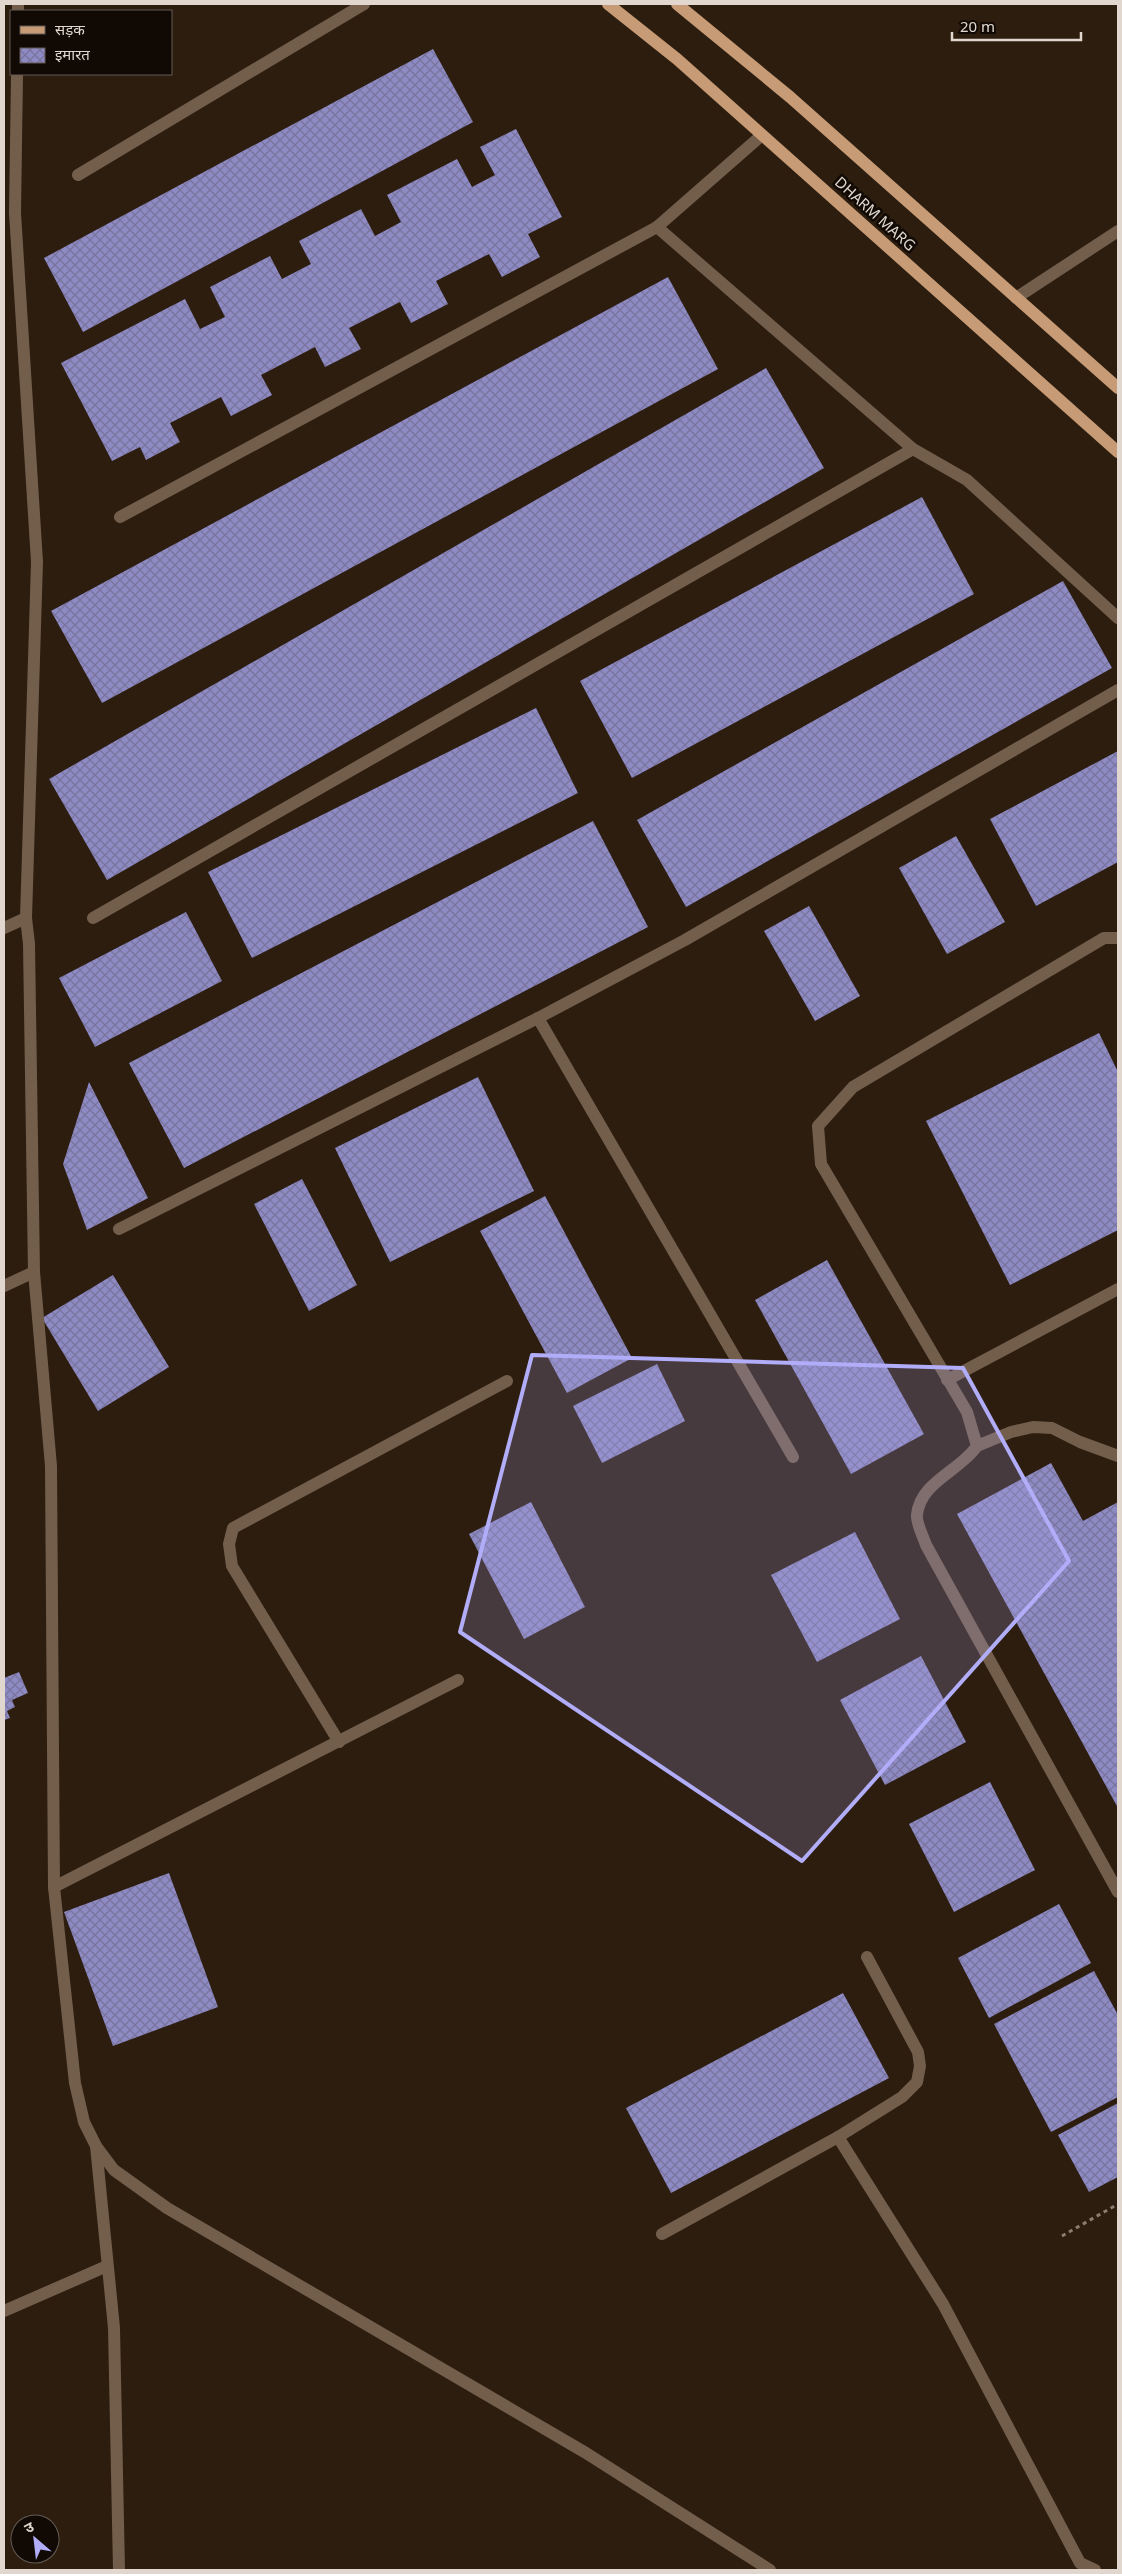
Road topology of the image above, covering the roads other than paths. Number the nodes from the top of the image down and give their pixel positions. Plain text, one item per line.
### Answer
1 (364, 4) edge
2 (608, 4) edge
3 (677, 4) edge
4 (17, 75) edge
5 (10, 132) edge
6 (762, 135) junction
7 (78, 175) dead end
8 (657, 227) junction
9 (1118, 232) edge
10 (1016, 298) junction
11 (1118, 388) edge
12 (913, 449) junction
13 (1118, 452) edge
14 (120, 517) dead end
15 (1118, 618) edge
16 (1118, 690) edge
17 (26, 918) junction
18 (93, 918) dead end
19 (4, 928) edge
20 (1118, 938) edge
21 (538, 1018) junction
22 (120, 1229) dead end
23 (34, 1272) junction
24 (4, 1286) edge
25 (1118, 1289) edge
26 (946, 1380) junction
27 (507, 1382) dead end
28 (977, 1446) junction
29 (1118, 1456) edge
30 (793, 1457) dead end
31 (458, 1680) dead end
32 (338, 1742) junction
33 (54, 1887) junction
34 (1118, 1892) edge
35 (867, 1957) dead end
36 (838, 2136) junction
37 (96, 2146) junction
38 (662, 2234) dead end
39 (107, 2266) junction
40 (4, 2311) edge
41 (119, 2570) edge
42 (770, 2570) edge
43 (1094, 2570) edge

1 - 7 street
2 - 6 main road, DHARM MARG
3 - 10 main road, DHARM MARG
4 - 5 street
5 - 17 street
6 - 8 street
6 - 13 main road, DHARM MARG
8 - 12 street
8 - 14 street
9 - 10 street
10 - 11 main road, DHARM MARG
12 - 15 street
12 - 18 street
16 - 21 street
17 - 19 street
17 - 23 street
20 - 26 street
21 - 22 street
21 - 30 street
23 - 24 street
23 - 33 street
25 - 26 street
26 - 28 street
27 - 32 street
28 - 29 street
28 - 34 street
31 - 32 street
32 - 33 street
33 - 37 street
35 - 36 street
36 - 38 street
36 - 43 street
37 - 39 street
37 - 42 street
39 - 40 street
39 - 41 street

